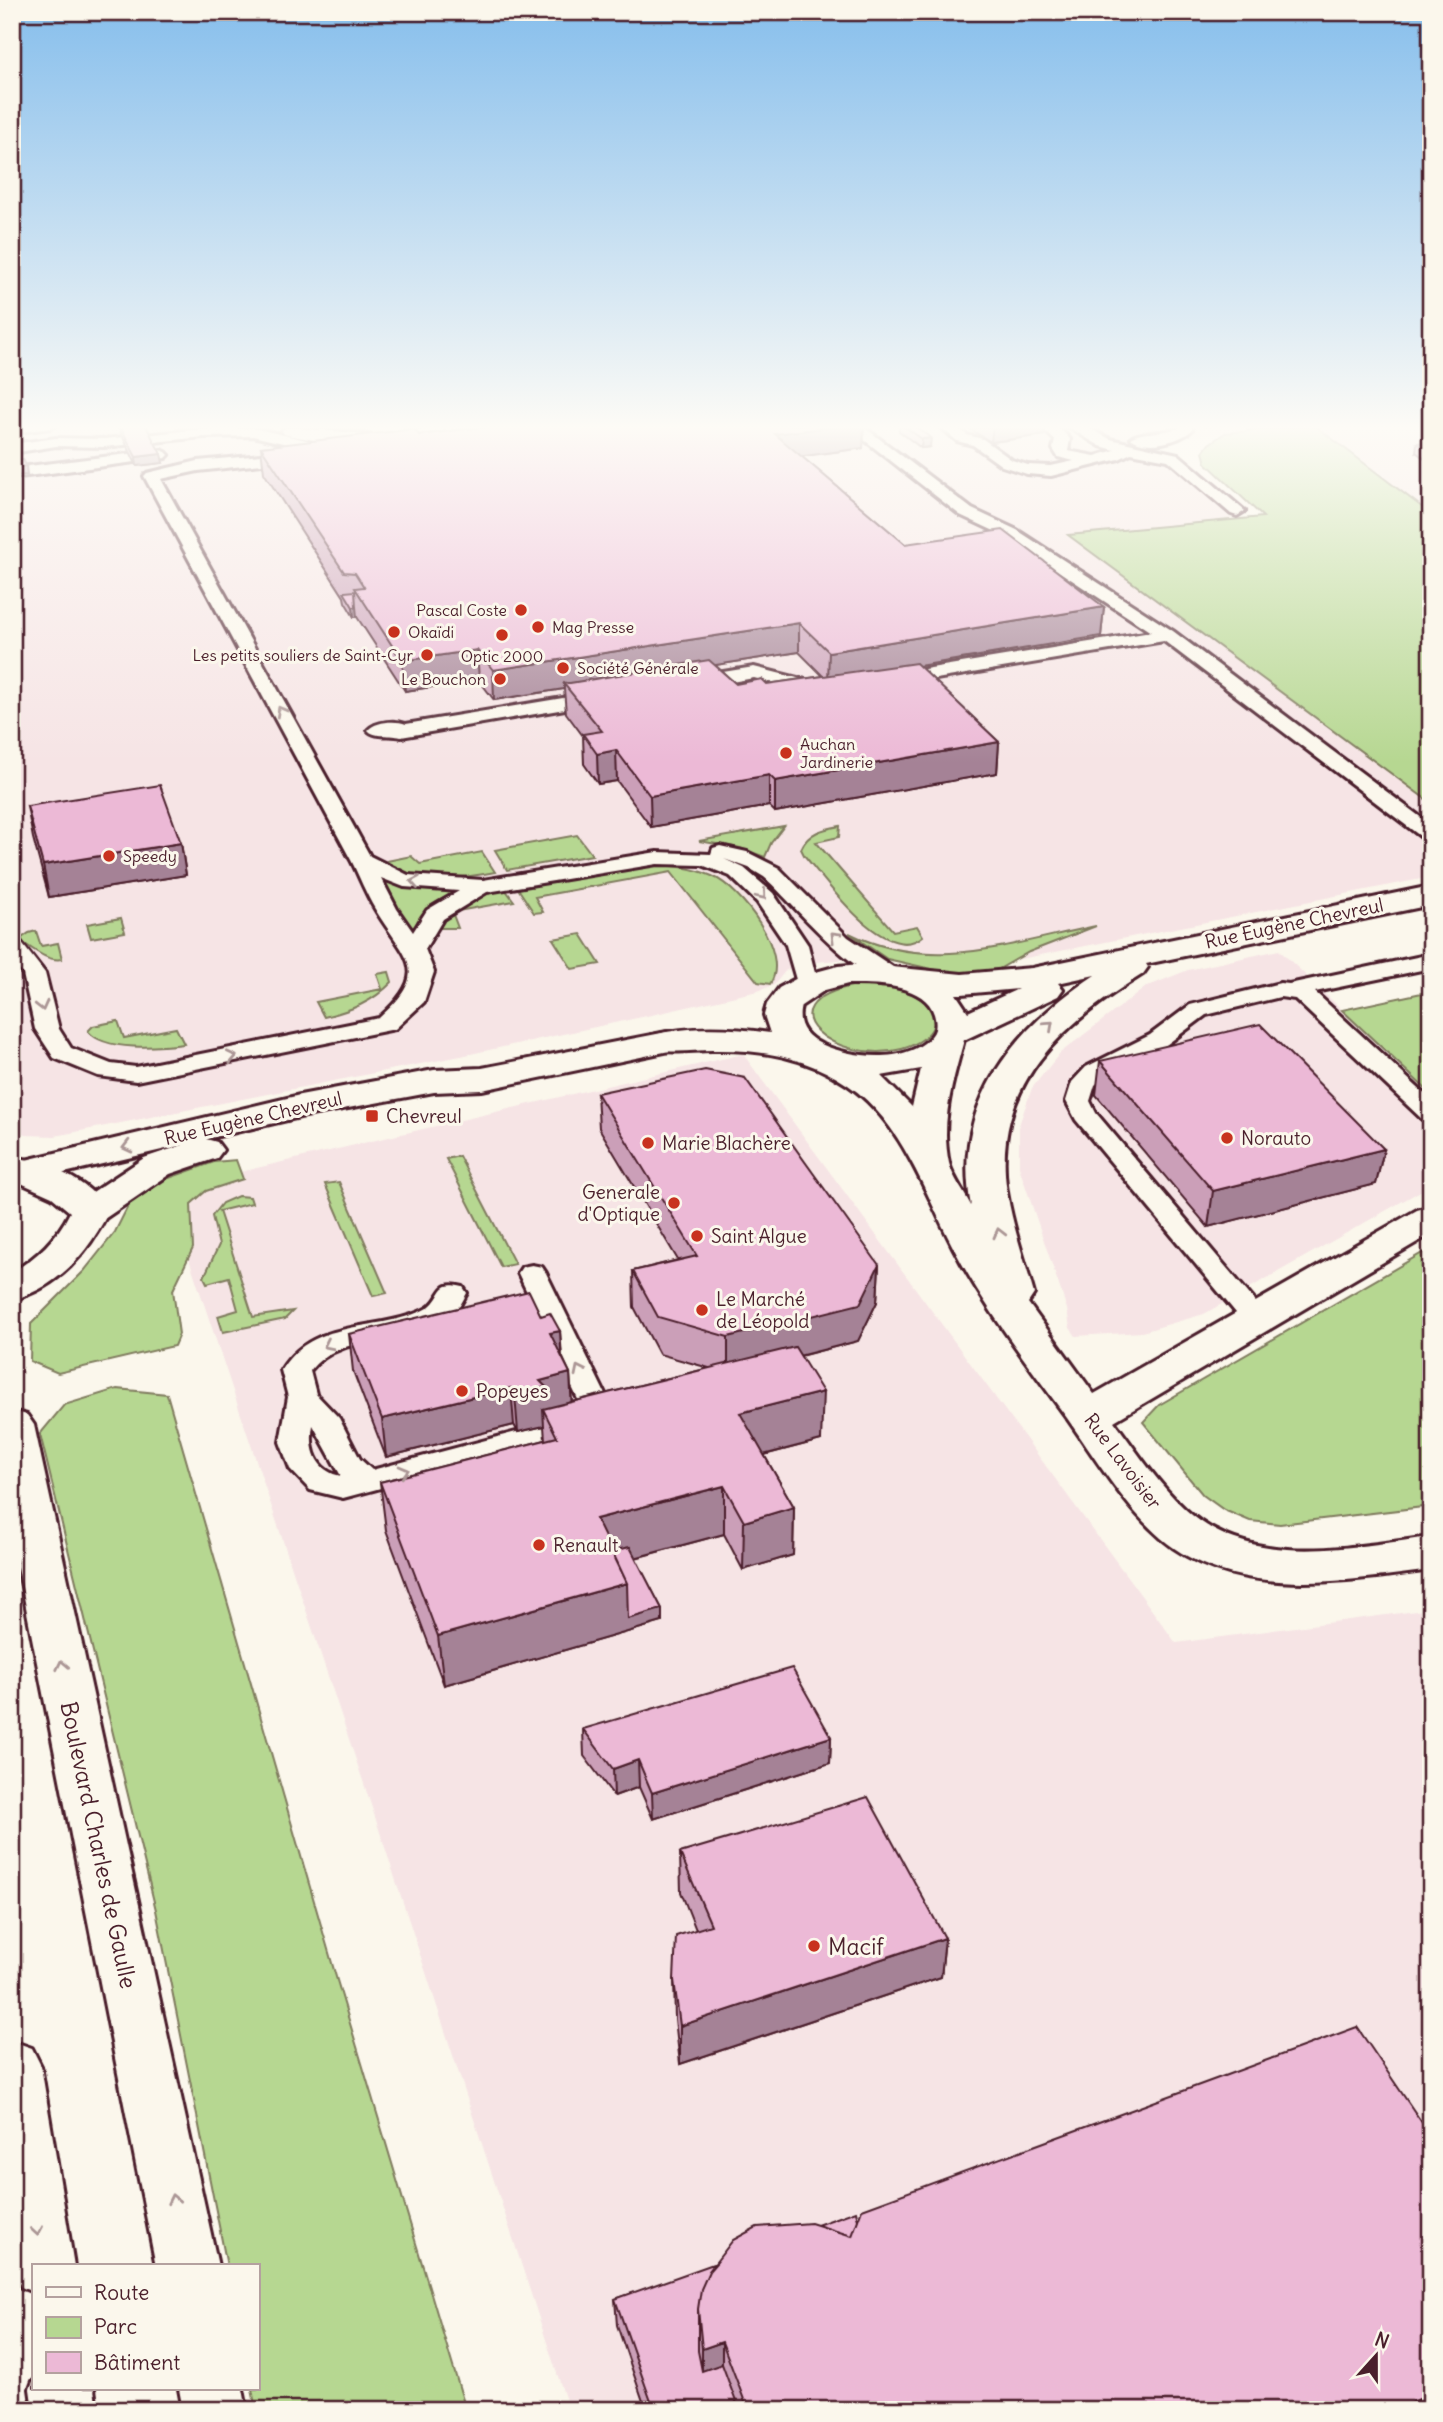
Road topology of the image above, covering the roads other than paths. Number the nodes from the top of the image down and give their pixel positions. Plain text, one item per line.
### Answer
1 (175, 537) edge
2 (1017, 537) edge
3 (1167, 635) junction
4 (879, 682) edge
5 (675, 686) edge
6 (838, 689) edge
7 (622, 694) edge
8 (378, 730) dead end
9 (1431, 835) edge
10 (657, 858) junction
11 (362, 860) junction
12 (483, 886) junction
13 (1427, 899) edge
14 (12, 946) edge
15 (414, 948) junction
16 (1157, 952) junction
17 (1431, 961) edge
18 (897, 977) junction
19 (799, 990) junction
20 (1294, 990) junction
21 (949, 1036) junction
22 (667, 1042) junction
23 (817, 1055) junction
24 (482, 1079) junction
25 (1431, 1114) edge
26 (19, 1169) edge
27 (933, 1169) junction
28 (90, 1211) junction
29 (1431, 1218) edge
30 (532, 1273) dead end
31 (15, 1290) edge
32 (453, 1293) dead end
33 (1256, 1320) junction
34 (1022, 1323) junction
35 (303, 1397) junction
36 (1089, 1416) junction
37 (12, 1425) edge
38 (370, 1480) junction
39 (1431, 1553) edge
40 (12, 2066) edge
41 (20, 2173) edge
42 (43, 2264) edge
43 (187, 2264) edge
44 (62, 2390) edge
45 (211, 2390) edge
46 (65, 2410) edge
47 (215, 2410) edge

11 -> 1 lane
2 - 3 lane
3 - 4 lane
3 - 9 lane
5 - 6 lane
7 - 8 lane
10 - 12 lane
18 -> 10 lane
10 -> 19 lane
12 -> 11 lane
11 - 15 lane
12 - 15 lane
13 - 16 street, Rue Eugène Chevreul
14 -> 15 lane
16 - 18 street, Rue Eugène Chevreul
16 - 21 street, Rue Eugène Chevreul
34 -> 16 street
17 - 20 lane
18 - 19 street, Rue Eugène Chevreul
18 - 21 street
19 - 22 street, Rue Eugène Chevreul
19 - 23 street
20 - 25 lane
20 - 33 lane
21 - 23 street, Rue Eugène Chevreul
21 - 27 street, Rue Lavoisier
22 - 23 street, Rue Eugène Chevreul
22 - 24 street, Rue Eugène Chevreul
23 - 27 street, Rue Lavoisier
24 -> 26 street, Rue Eugène Chevreul
24 - 28 street, Rue Eugène Chevreul
26 - 28 street
27 - 34 street, Rue Lavoisier
28 - 31 street
29 - 33 street
38 -> 30 lane
32 -> 35 lane
33 - 36 street
34 - 36 street, Rue Lavoisier
35 - 38 lane
35 - 38 lane
36 - 39 street, Rue Lavoisier
43 -> 37 street, Boulevard Charles de Gaulle
40 - 41 street
41 -> 42 street
44 - 46 street
45 - 47 street

